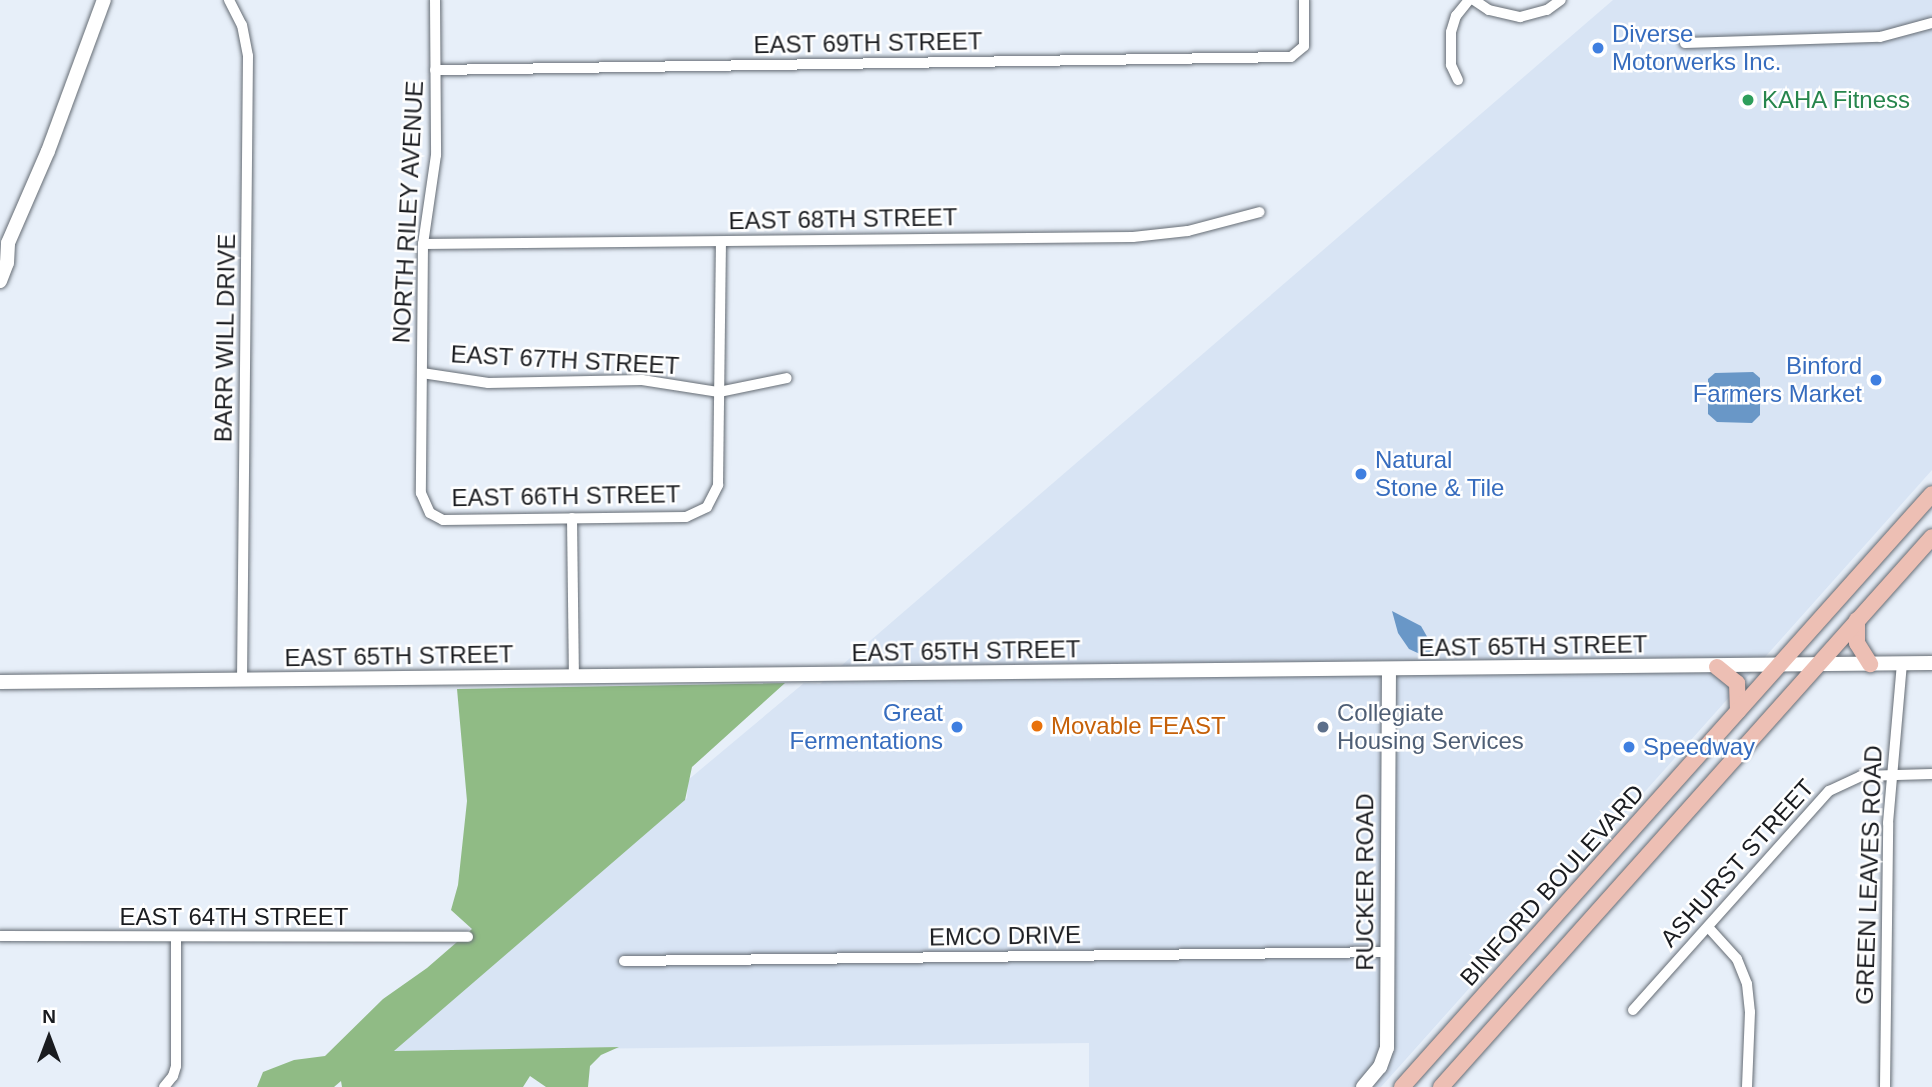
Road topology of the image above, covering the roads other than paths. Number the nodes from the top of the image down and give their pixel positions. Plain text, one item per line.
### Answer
1 (104, 0) edge
2 (229, 0) edge
3 (435, 0) edge
4 (1304, 0) edge
5 (1472, 0) edge
6 (1562, 0) edge
7 (1932, 23) edge
8 (1685, 43) dead end
9 (435, 70) junction
10 (1458, 80) dead end
11 (1260, 212) dead end
12 (722, 242) junction
13 (423, 244) junction
14 (0, 281) edge
15 (422, 373) junction
16 (787, 378) dead end
17 (719, 392) junction
18 (1932, 494) edge
19 (426, 510) joint
20 (572, 518) junction
21 (1932, 537) edge
22 (1857, 620) junction
23 (1932, 663) edge
24 (1818, 664) junction
25 (1870, 664) junction
26 (1902, 664) junction
27 (1778, 666) junction
28 (1717, 667) junction
29 (1389, 670) junction
30 (574, 677) junction
31 (242, 680) junction
32 (0, 682) edge
33 (1738, 711) junction
34 (1891, 774) junction
35 (1932, 774) edge
36 (1708, 927) junction
37 (0, 936) edge
38 (176, 937) junction
39 (468, 937) dead end
40 (1388, 952) junction
41 (624, 961) dead end
42 (1633, 1010) dead end
43 (164, 1087) edge
44 (1363, 1087) edge
45 (1402, 1087) edge
46 (1441, 1087) edge
47 (1747, 1087) edge
48 (1885, 1087) edge

1 - 14 street
2 - 31 street, BARR WILL DRIVE
3 - 9 street, NORTH RILEY AVENUE
4 - 9 street, EAST 69TH STREET
5 - 6 street
5 - 10 street
7 - 8 street
9 - 13 street, NORTH RILEY AVENUE
11 - 12 street, EAST 68TH STREET
12 - 13 street, EAST 68TH STREET
12 - 17 street
13 - 15 street, NORTH RILEY AVENUE
15 - 17 street, EAST 67TH STREET
15 - 19 street, NORTH RILEY AVENUE
16 - 17 street, EAST 67TH STREET
17 - 20 street, EAST 66TH STREET
18 - 27 main road, BINFORD BOULEVARD
19 - 20 street, EAST 66TH STREET
20 - 30 street
21 - 22 main road
22 - 24 main road
22 - 25 main road
23 - 26 street, EAST 65TH STREET
24 - 25 street, EAST 65TH STREET
24 - 27 street, EAST 65TH STREET
24 - 46 main road
25 - 26 street, EAST 65TH STREET
26 - 34 street, GREEN LEAVES ROAD
27 - 28 street, EAST 65TH STREET
27 - 33 main road, BINFORD BOULEVARD
28 - 29 street, EAST 65TH STREET
28 - 33 main road
29 - 30 street, EAST 65TH STREET
29 - 40 street, RUCKER ROAD
30 - 31 street, EAST 65TH STREET
31 - 32 street, EAST 65TH STREET
33 - 45 main road, BINFORD BOULEVARD
34 - 35 street, ASHURST STREET
34 - 36 street, ASHURST STREET
34 - 48 street, GREEN LEAVES ROAD
36 - 42 street, ASHURST STREET
36 - 47 street
37 - 38 street, EAST 64TH STREET
38 - 39 street, EAST 64TH STREET
38 - 43 street
40 - 41 street, EMCO DRIVE
40 - 44 street, RUCKER ROAD

